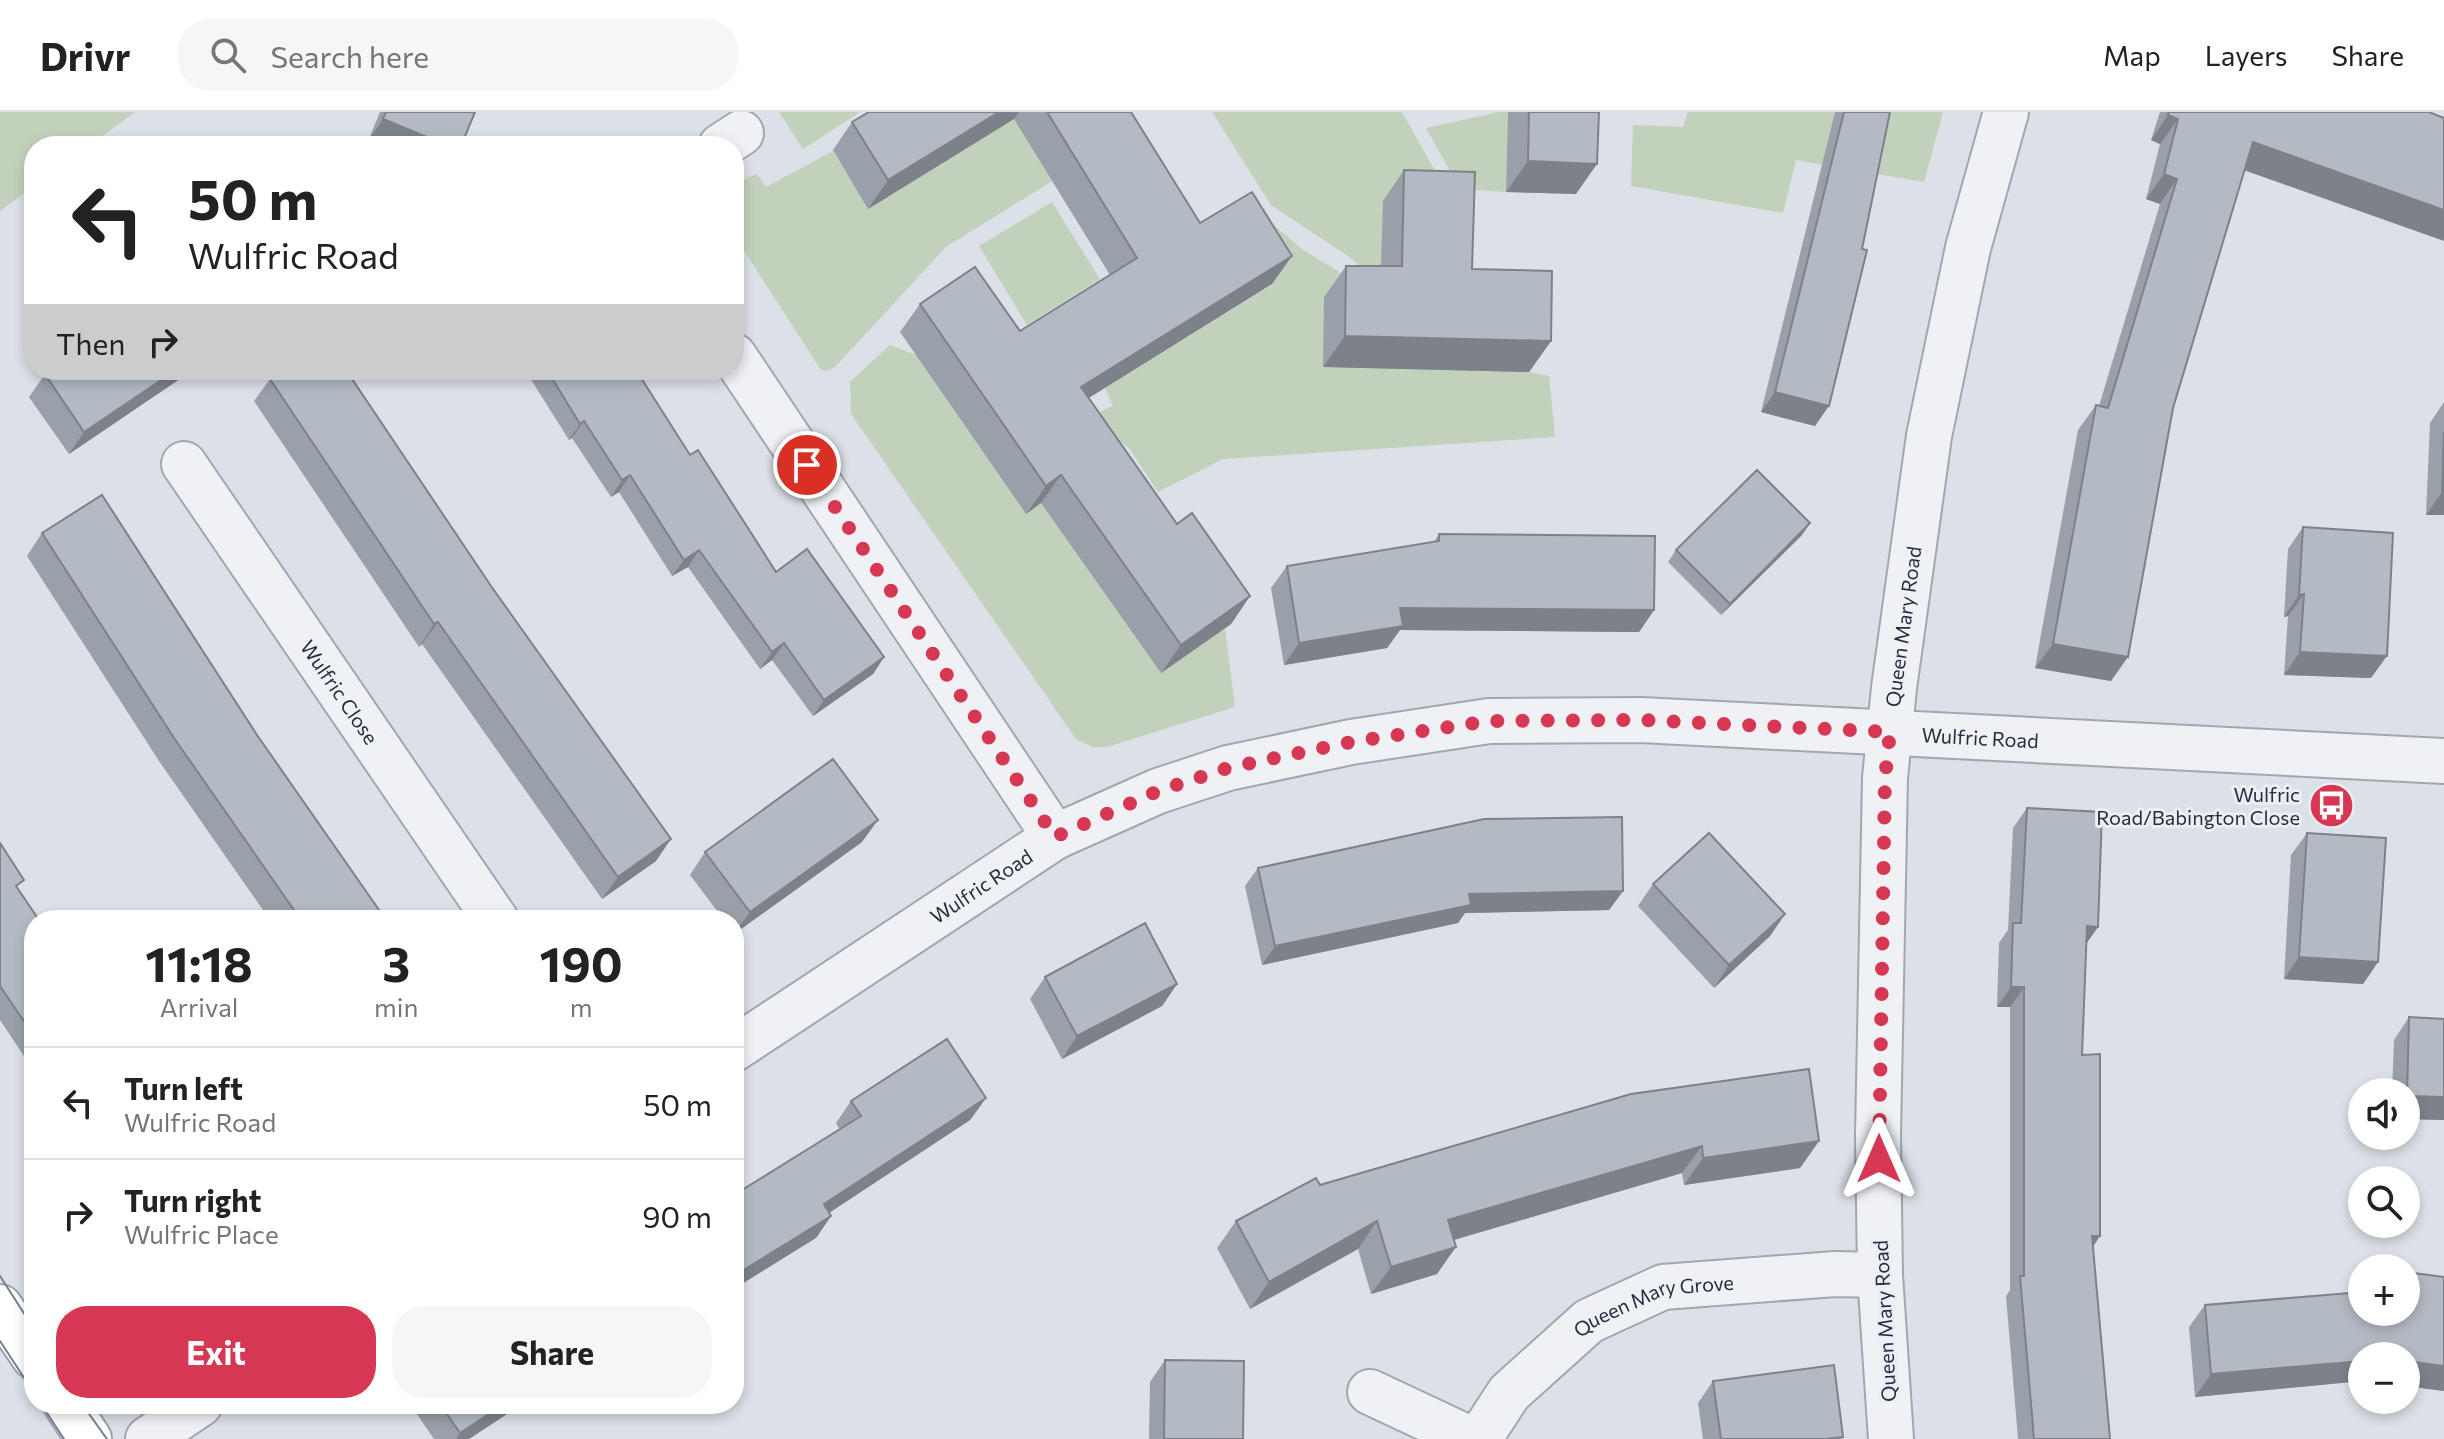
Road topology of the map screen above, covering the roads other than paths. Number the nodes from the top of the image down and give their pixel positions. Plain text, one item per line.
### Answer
1 (2006, 112) edge
2 (744, 371) edge
3 (184, 464) dead end
4 (1890, 732) junction
5 (2444, 761) edge
6 (1055, 837) junction
7 (489, 910) edge
8 (744, 1042) edge
9 (1880, 1275) junction
10 (0, 1307) edge
11 (24, 1342) edge
12 (1370, 1392) dead end
13 (73, 1414) edge
14 (185, 1414) edge
15 (89, 1439) edge
16 (148, 1439) edge
17 (1470, 1439) edge
18 (1479, 1439) edge
19 (1891, 1439) edge

1 - 4 street, Queen Mary Road
2 - 6 street
3 - 7 street, Wulfric Close
4 - 5 street, Wulfric Road
4 - 6 street, Wulfric Road
4 - 9 street, Queen Mary Road
6 - 8 street, Wulfric Road
9 - 18 street, Queen Mary Grove
9 - 19 street, Queen Mary Road
10 - 11 main road
12 - 17 street
13 - 15 main road
14 - 16 street

